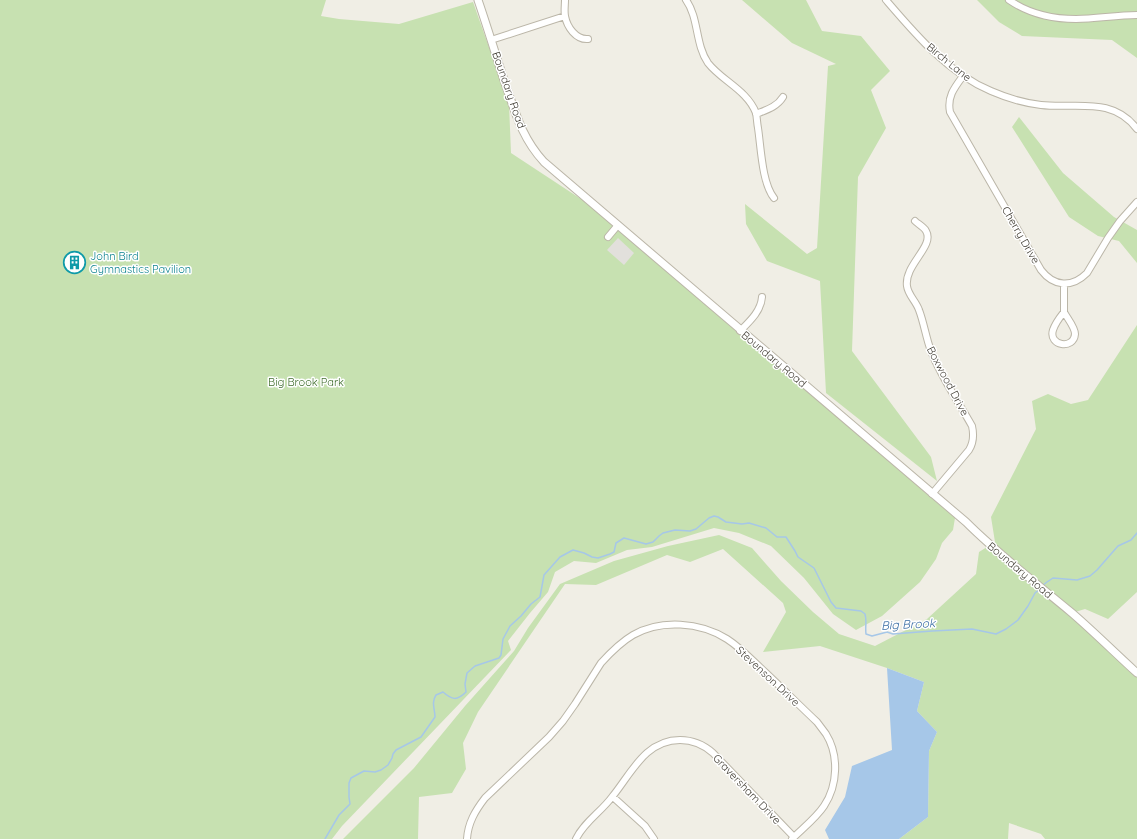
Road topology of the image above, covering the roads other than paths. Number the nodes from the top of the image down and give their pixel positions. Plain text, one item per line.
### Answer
1 (478, 0) edge
2 (565, 0) edge
3 (686, 0) edge
4 (886, 0) edge
5 (1009, 0) edge
6 (1137, 15) edge
7 (565, 16) junction
8 (588, 39) dead end
9 (491, 40) junction
10 (963, 76) junction
11 (783, 97) dead end
12 (756, 114) junction
13 (1137, 129) edge
14 (774, 198) dead end
15 (1137, 202) edge
16 (915, 221) dead end
17 (618, 225) junction
18 (608, 237) dead end
19 (1064, 284) junction
20 (762, 297) dead end
21 (1064, 312) junction
22 (740, 331) junction
23 (932, 494) junction
24 (1137, 672) edge
25 (613, 797) junction
26 (793, 838) edge
27 (467, 839) edge
28 (576, 839) edge
29 (654, 839) edge

1 - 9 street, Boundary Road
2 - 7 street
3 - 12 street
4 - 10 street, Birch Lane
5 - 6 street
7 - 8 street
7 - 9 street
9 - 17 street, Boundary Road
10 - 13 street, Birch Lane
10 - 19 street, Cherry Drive
11 - 12 street
12 - 14 street
15 - 19 street
16 - 23 street, Boxwood Drive
17 - 18 street
17 - 22 street, Boundary Road
19 - 21 street
20 - 22 street
21 - 21 street
22 - 23 street, Boundary Road
23 - 24 street, Boundary Road
25 - 26 street, Graversham Drive
25 - 28 street, Graversham Drive
25 - 29 street
26 - 27 street, Stevenson Drive

